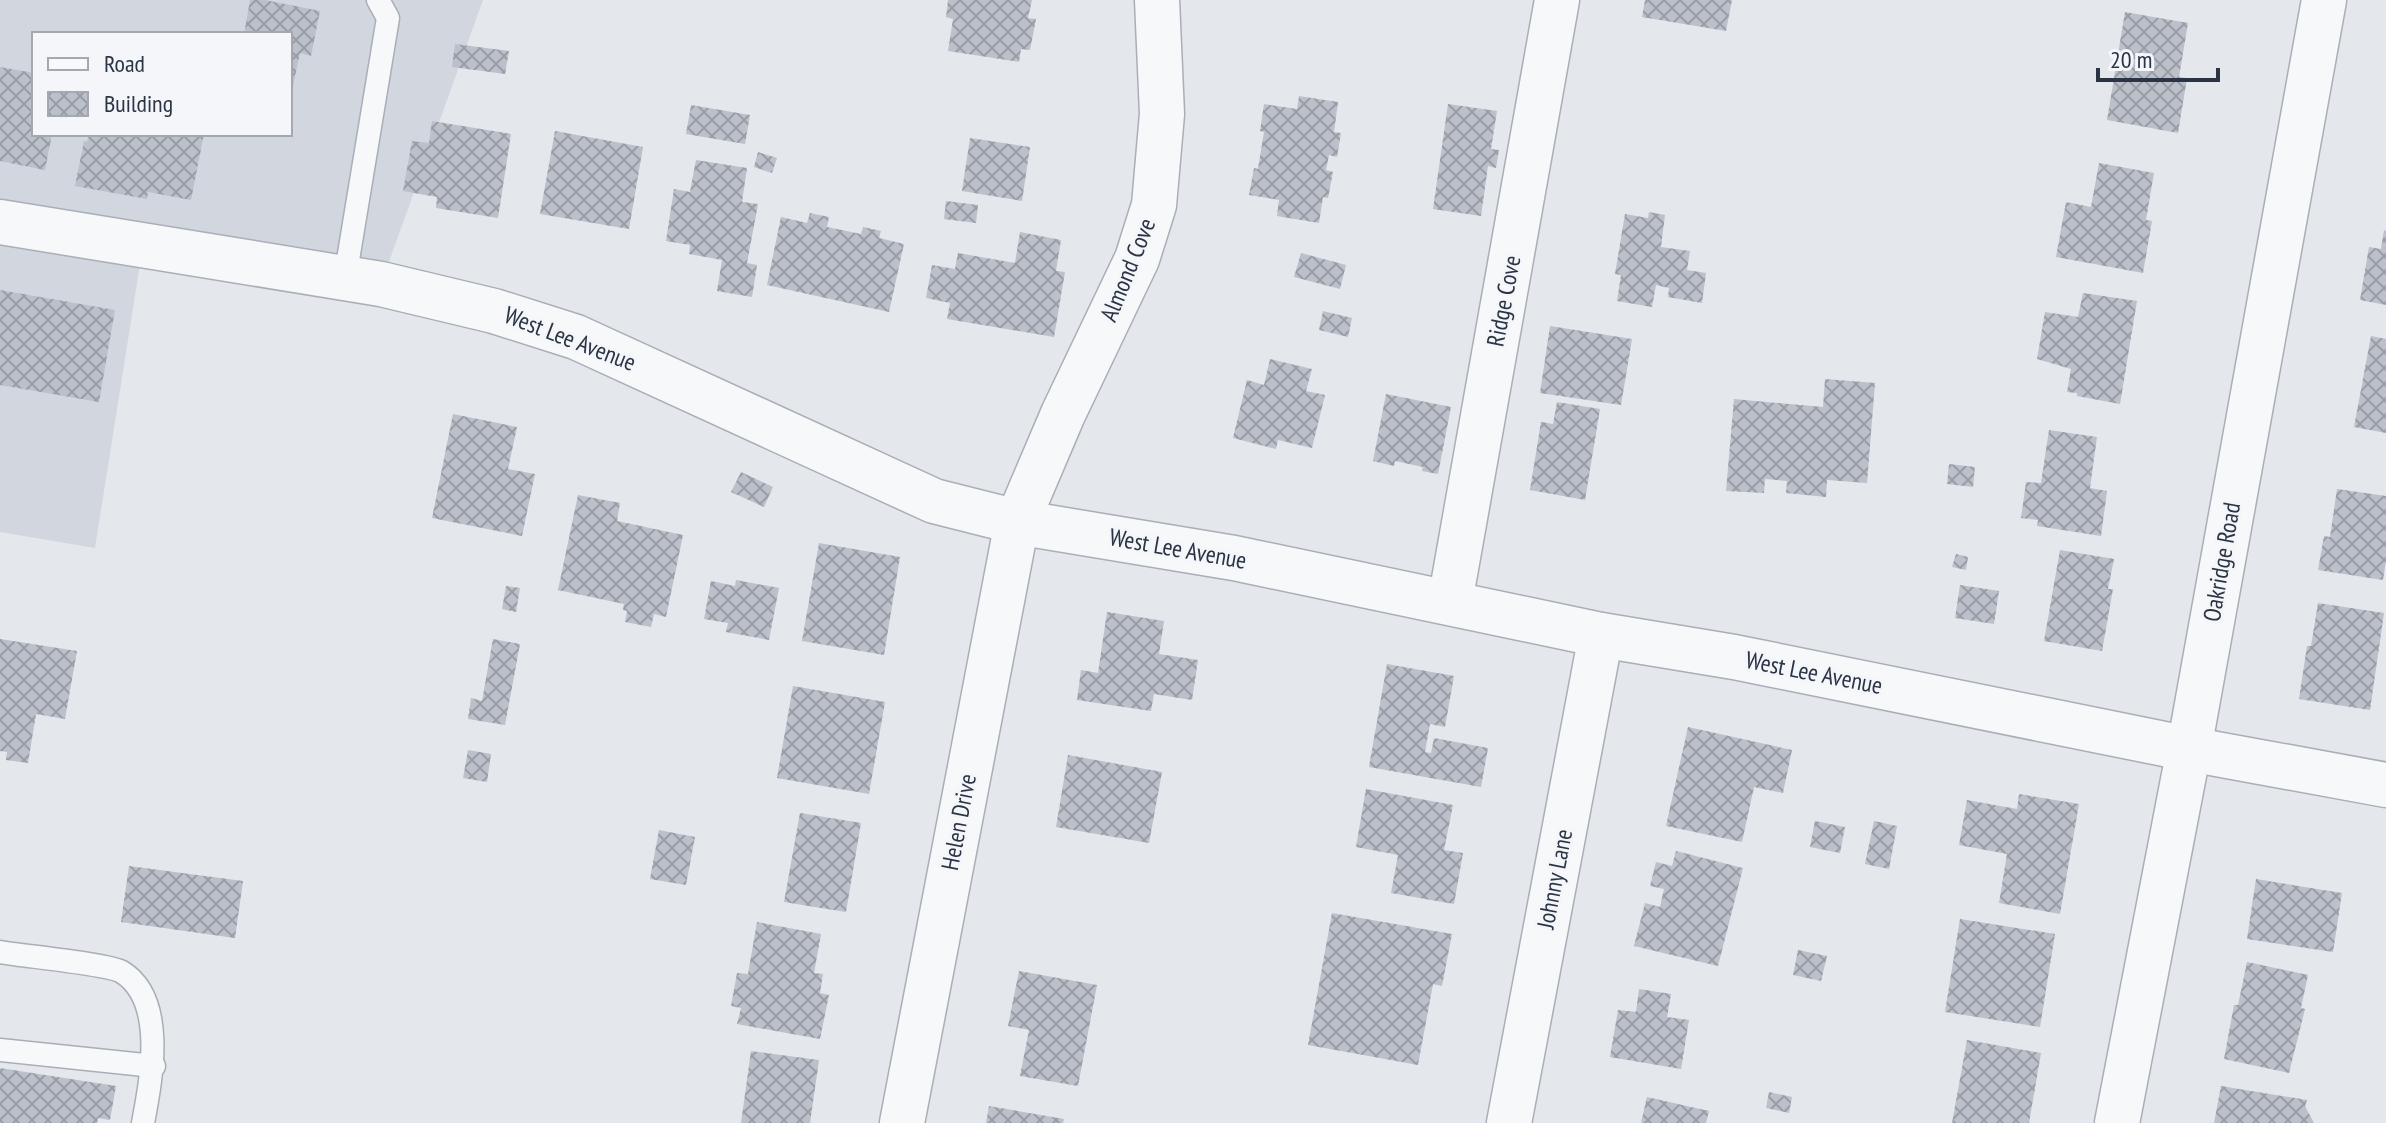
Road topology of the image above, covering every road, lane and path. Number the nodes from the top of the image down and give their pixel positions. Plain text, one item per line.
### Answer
1 (378, 0) edge
2 (1157, 0) edge
3 (1557, 0) edge
4 (2324, 0) edge
5 (0, 222) edge
6 (345, 278) junction
7 (1017, 522) junction
8 (1450, 602) junction
9 (1601, 635) junction
10 (2189, 749) junction
11 (2386, 785) edge
12 (0, 952) edge
13 (0, 1050) edge
14 (154, 1066) junction
15 (143, 1123) edge
16 (902, 1123) edge
17 (1509, 1123) edge
18 (2117, 1123) edge

1 - 6 lane
2 - 7 street, Almond Cove
3 - 8 street, Ridge Cove
4 - 10 street, Oakridge Road
5 - 6 street, West Lee Avenue
6 - 7 street, West Lee Avenue
7 - 8 street, West Lee Avenue
7 - 16 street, Helen Drive
8 - 9 street, West Lee Avenue
9 - 10 street, West Lee Avenue
9 - 17 street, Johnny Lane
10 - 11 street, West Lee Avenue
10 - 18 street, Oakridge Road
12 - 14 lane
13 - 14 lane
14 - 15 lane

